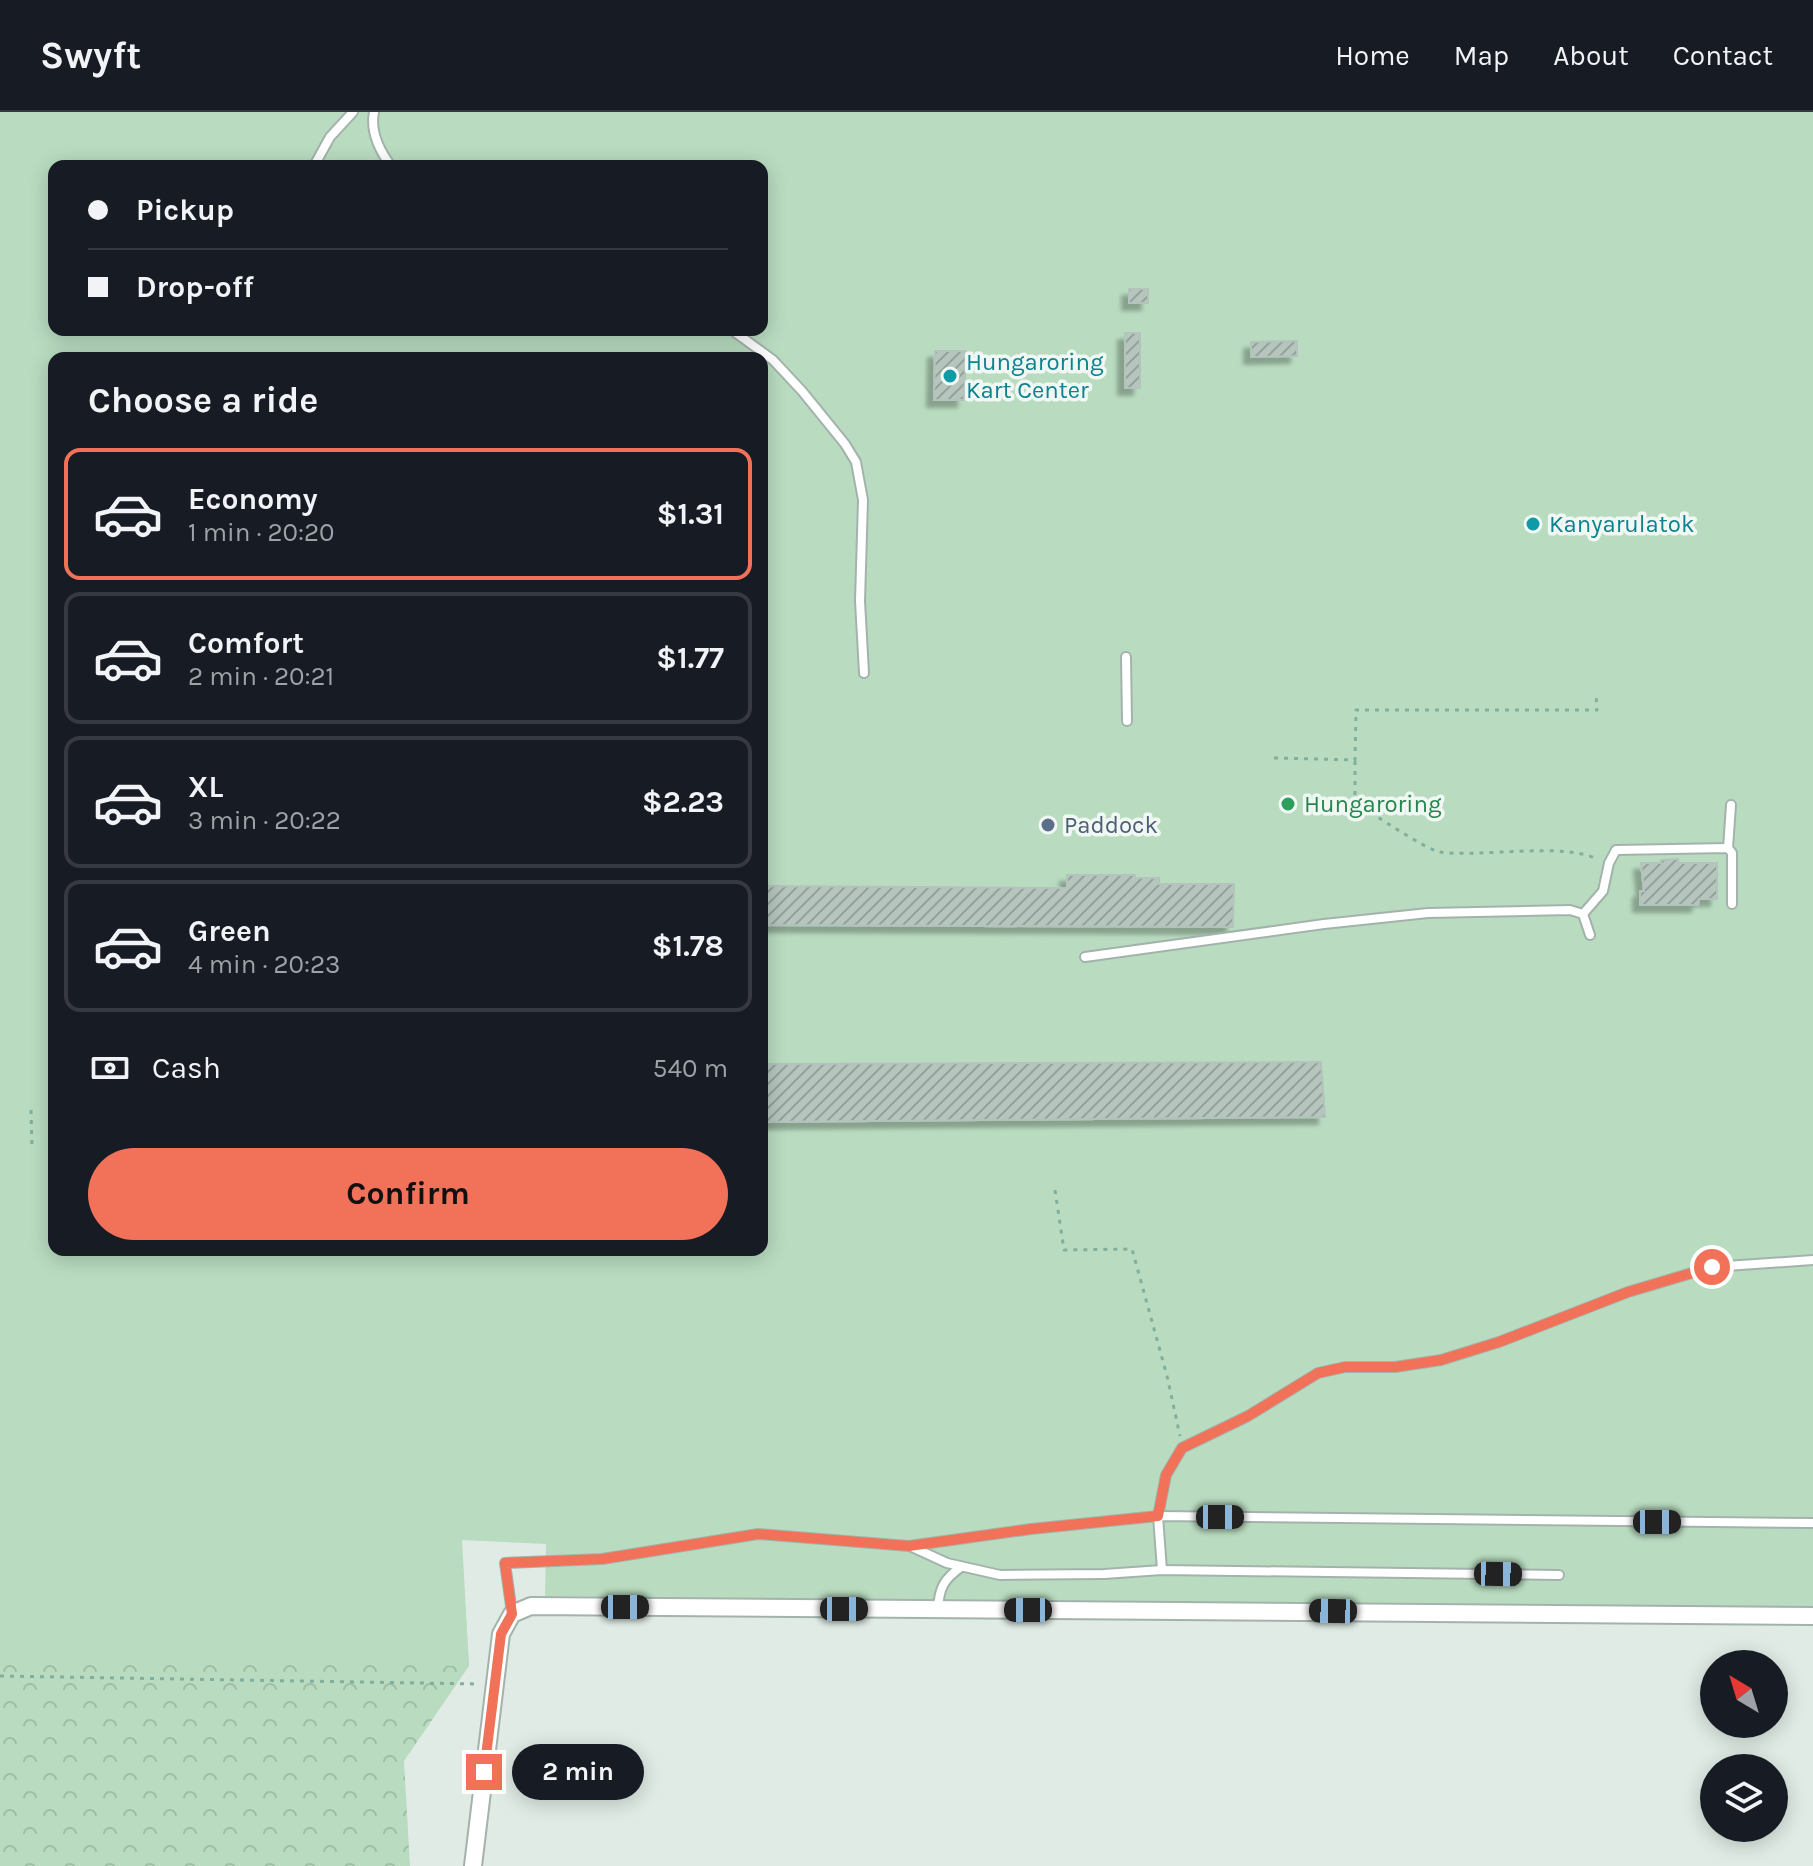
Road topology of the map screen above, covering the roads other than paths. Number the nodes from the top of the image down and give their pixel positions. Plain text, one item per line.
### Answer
1 (353, 112) edge
2 (374, 112) edge
3 (317, 160) edge
4 (387, 160) edge
5 (740, 336) edge
6 (762, 352) edge
7 (768, 356) edge
8 (1126, 657) dead end
9 (864, 673) dead end
10 (1127, 721) dead end
11 (1731, 805) dead end
12 (1728, 848) junction
13 (1732, 904) dead end
14 (1583, 914) junction
15 (1590, 935) dead end
16 (1085, 957) dead end
17 (1813, 1260) edge
18 (1158, 1516) junction
19 (1813, 1523) edge
20 (909, 1546) junction
21 (961, 1567) junction
22 (1162, 1570) junction
23 (1559, 1575) dead end
24 (938, 1610) junction
25 (512, 1614) junction
26 (1813, 1616) edge
27 (473, 1866) edge

1 - 3 lane
2 - 4 lane
5 - 6 lane
7 - 9 lane
8 - 10 lane
11 - 12 lane
12 - 13 lane
12 - 14 lane
14 - 15 lane
14 - 16 lane
17 - 18 lane
18 - 19 lane
18 - 20 lane
18 - 22 lane
20 - 21 lane
20 - 25 lane
21 - 22 lane
21 - 24 lane
22 - 23 lane
24 - 25 street
24 - 26 street
25 - 27 street

